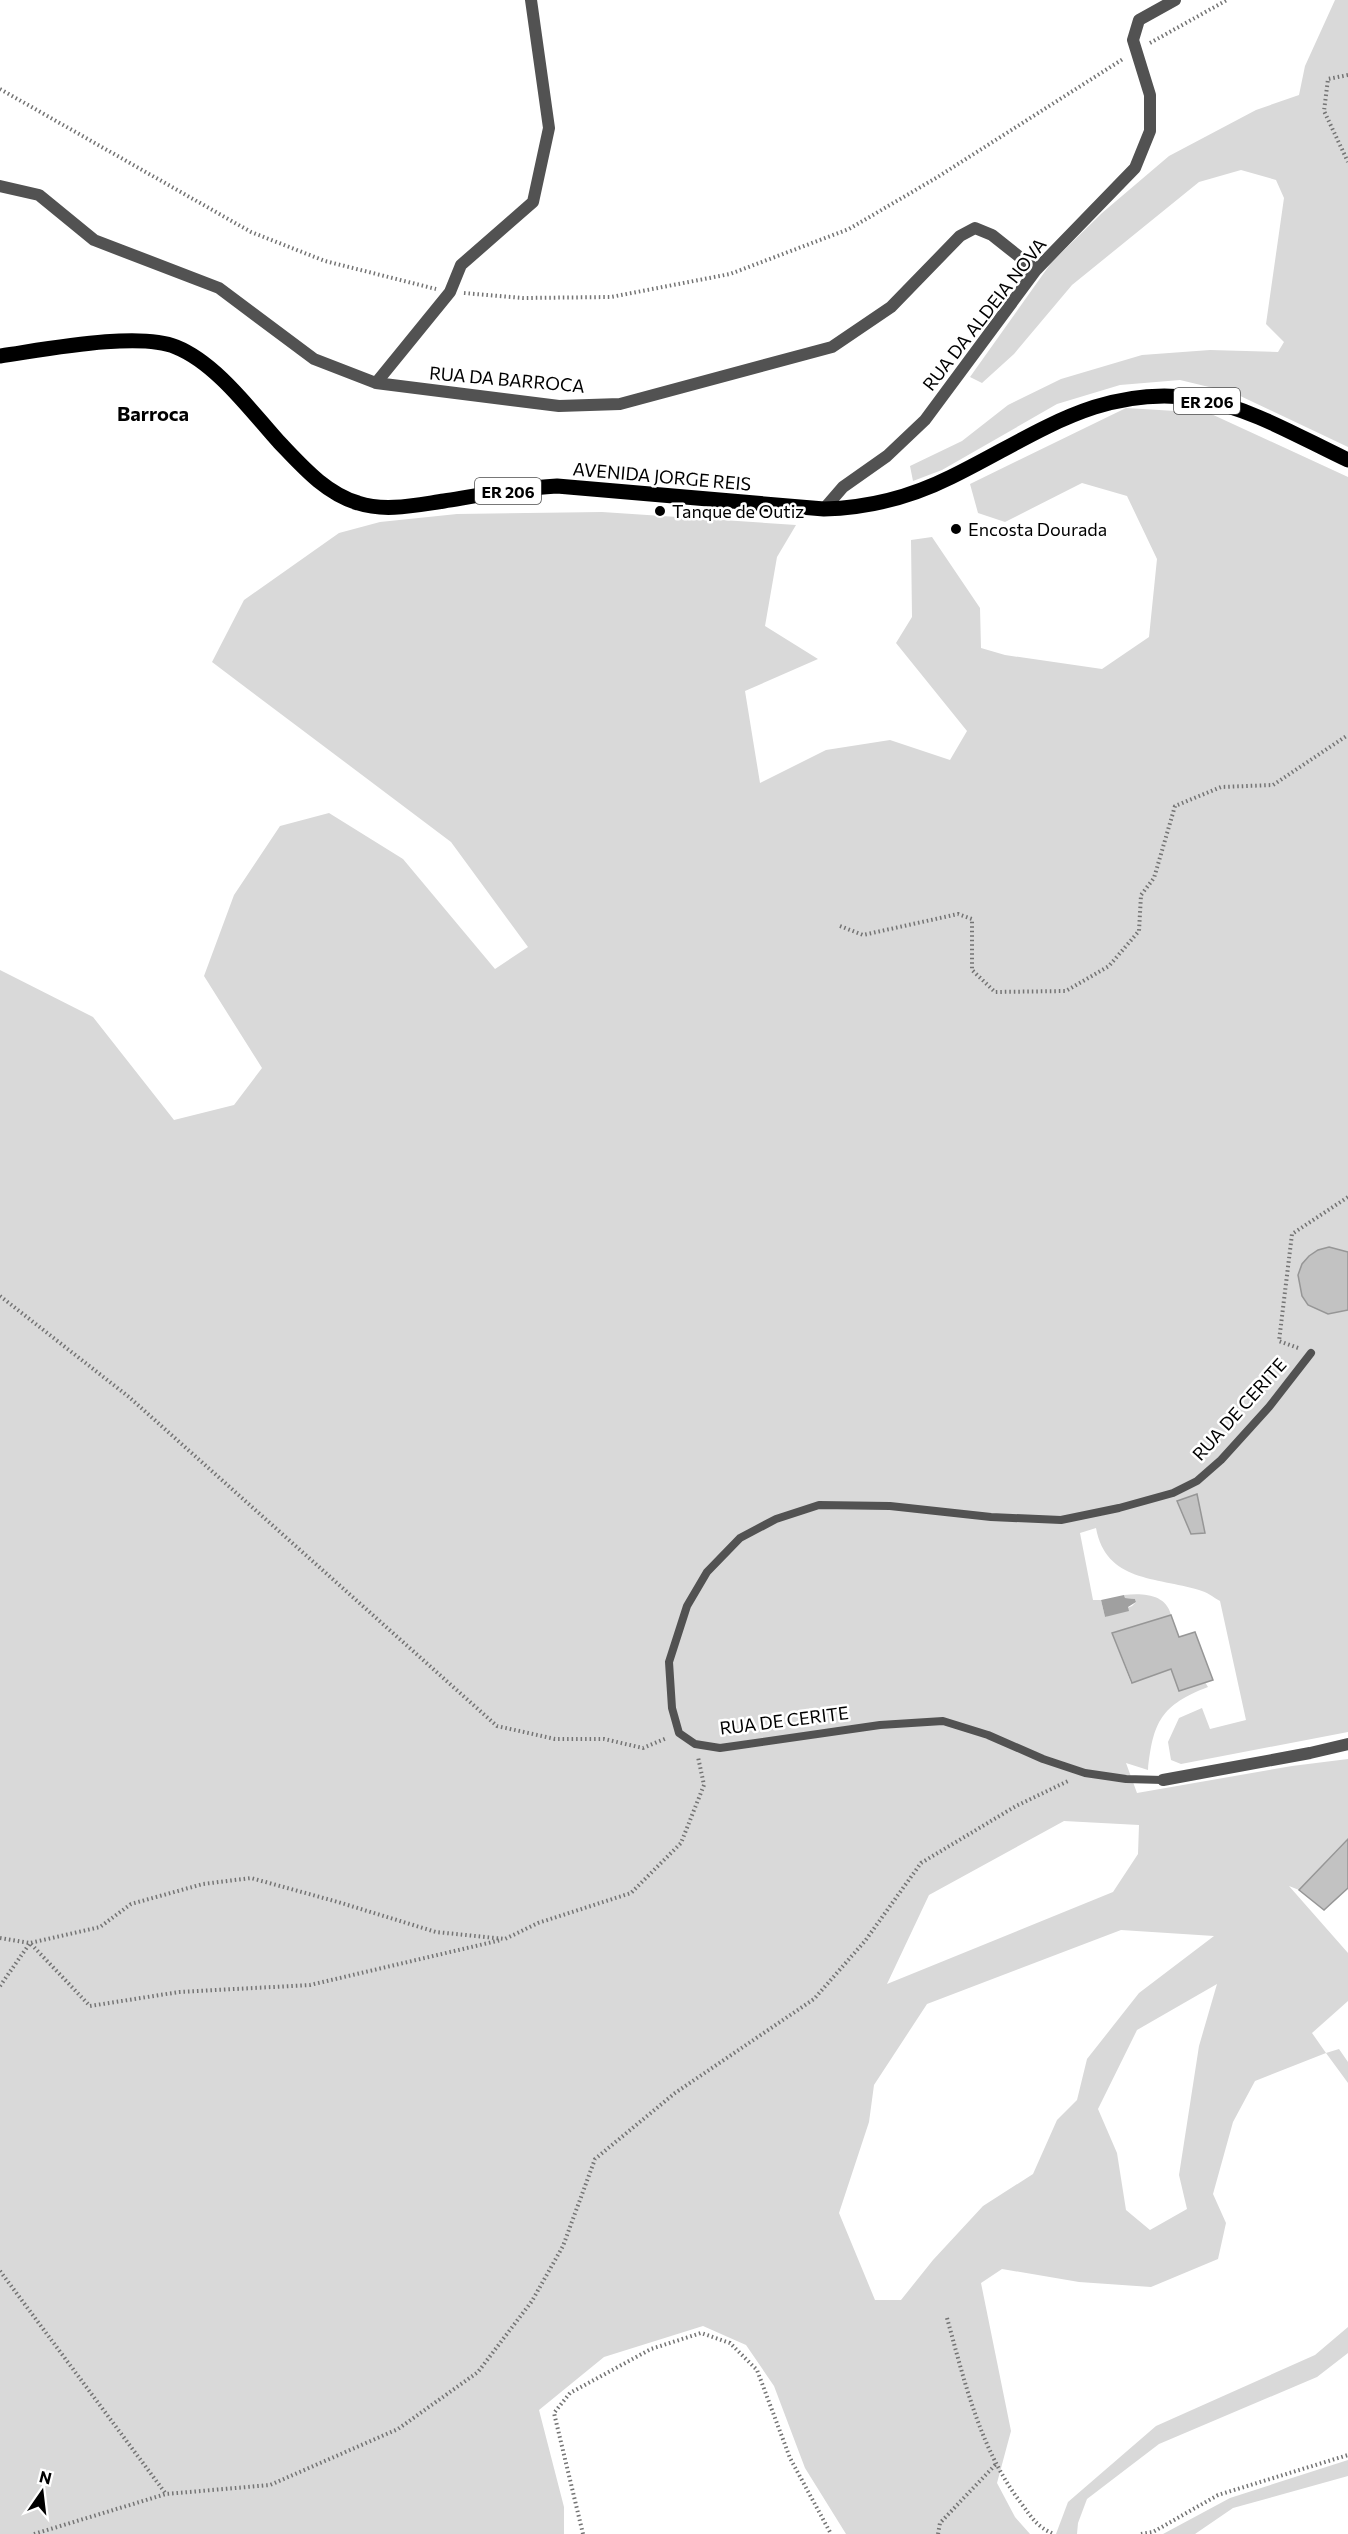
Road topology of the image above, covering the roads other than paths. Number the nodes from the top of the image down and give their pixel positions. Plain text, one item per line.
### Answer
1 (531, 0) edge
2 (1175, 0) edge
3 (0, 186) edge
4 (1036, 270) junction
5 (0, 356) edge
6 (376, 383) junction
7 (1348, 460) edge
8 (824, 509) junction
9 (1311, 1353) road end
10 (1348, 1744) edge
11 (1163, 1780) joint

1 - 6 street
2 - 4 street, RUA DA ALDEIA NOVA
3 - 6 street, RUA DA BARROCA
4 - 6 street, RUA DA BARROCA
4 - 8 street, RUA DA ALDEIA NOVA
5 - 8 main road, AVENIDA JORGE REIS / ER 206
7 - 8 main road, AVENIDA JORGE REIS / ER 206
9 - 11 lane, RUA DE CERITE
10 - 11 street, RUA DE CERITE

